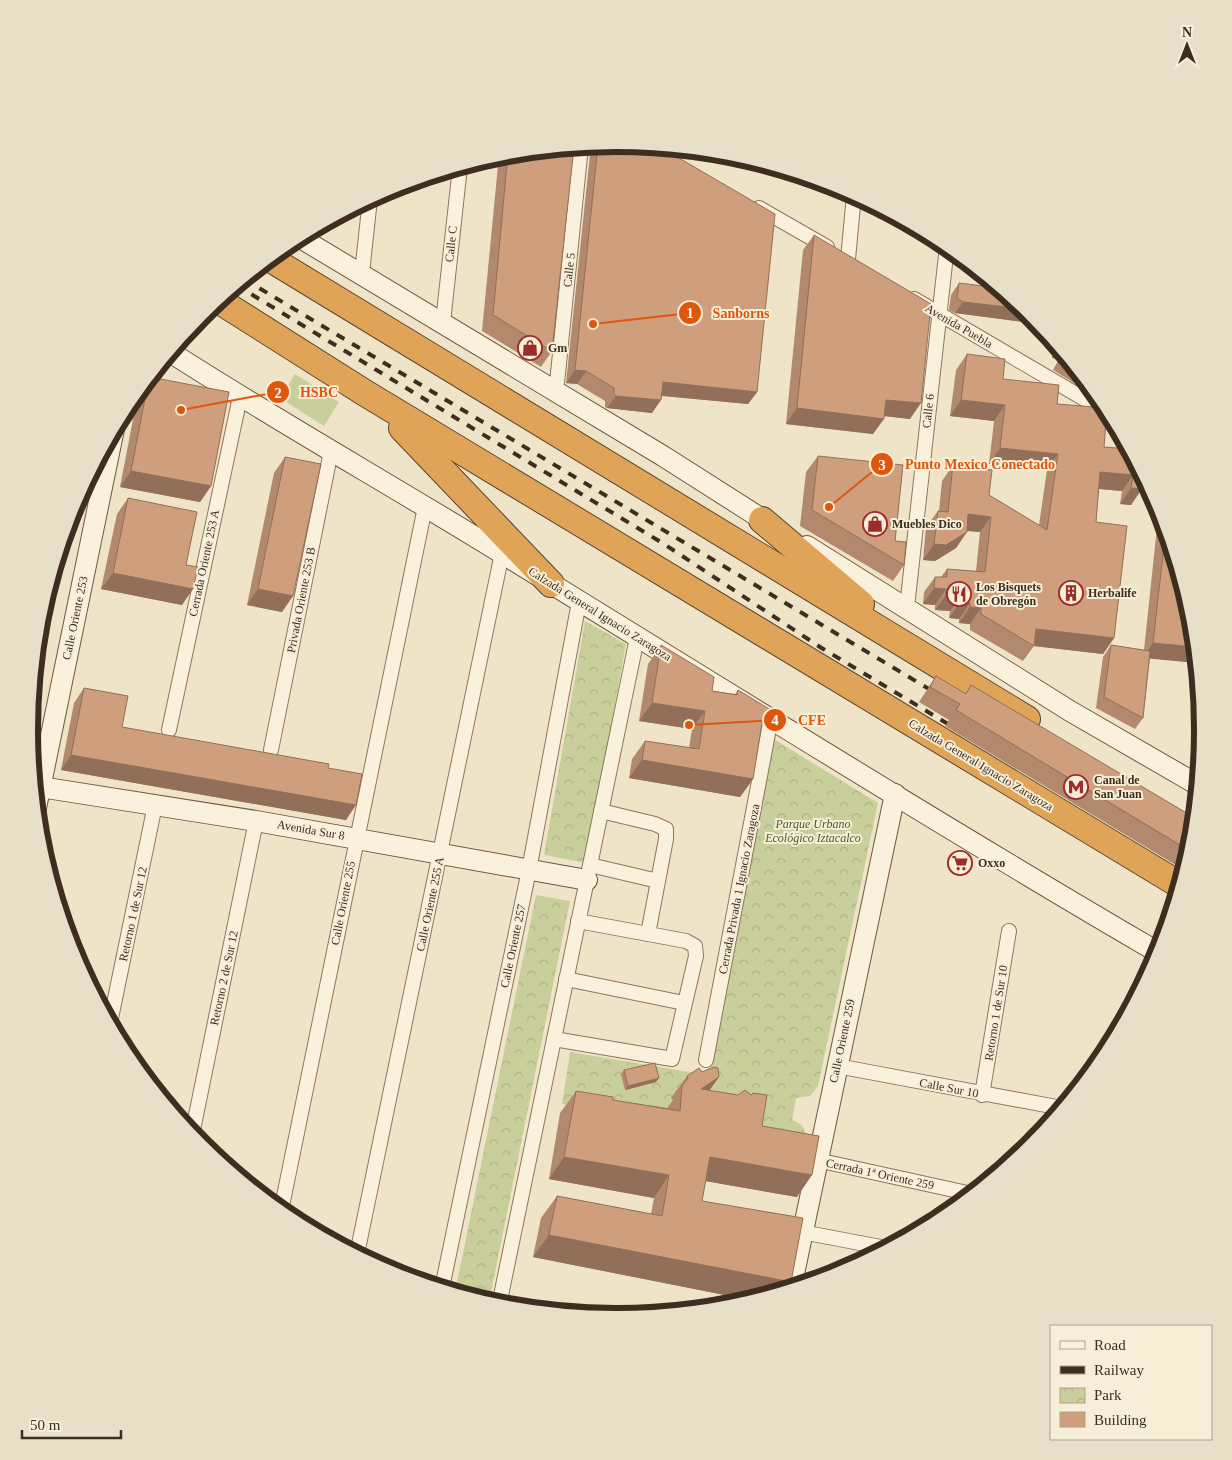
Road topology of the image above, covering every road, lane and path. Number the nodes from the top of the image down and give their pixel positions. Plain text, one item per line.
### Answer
1 (580, 153) edge
2 (459, 173) edge
3 (748, 202) edge
4 (854, 203) edge
5 (369, 207) edge
6 (307, 242) edge
7 (946, 255) edge
8 (276, 262) edge
9 (362, 273) junction
10 (905, 294) edge
11 (225, 304) edge
12 (938, 314) junction
13 (442, 322) junction
14 (176, 356) edge
15 (365, 393) junction
16 (556, 393) junction
17 (240, 397) junction
18 (1094, 405) edge
19 (331, 451) junction
20 (109, 452) edge
21 (425, 507) junction
22 (762, 520) junction
23 (502, 553) junction
24 (551, 584) junction
25 (579, 602) junction
26 (907, 608) junction
27 (886, 633) junction
28 (637, 638) junction
29 (771, 718) junction
30 (1044, 729) edge
31 (169, 730) dead end
32 (271, 750) dead end
33 (40, 775) edge
34 (1192, 781) edge
35 (41, 788) edge
36 (895, 794) junction
37 (155, 805) junction
38 (601, 811) junction
39 (256, 821) junction
40 (355, 838) junction
41 (440, 854) junction
42 (529, 870) junction
43 (588, 873) junction
44 (658, 881) junction
45 (1174, 882) edge
46 (578, 922) junction
47 (1009, 931) dead end
48 (648, 934) junction
49 (1151, 948) edge
50 (566, 979) junction
51 (684, 1003) junction
52 (112, 1013) edge
53 (554, 1039) junction
54 (706, 1060) dead end
55 (837, 1066) junction
56 (982, 1095) junction
57 (1054, 1107) edge
58 (194, 1125) edge
59 (817, 1160) junction
60 (964, 1192) edge
61 (283, 1202) edge
62 (802, 1232) junction
63 (877, 1246) edge
64 (357, 1248) edge
65 (792, 1281) edge
66 (443, 1282) edge
67 (501, 1297) edge

1 - 16 street, Calle 5
2 - 13 street, Calle C
3 - 4 street
5 - 9 street
6 - 9 main road
7 - 12 street, Calle 6
8 - 27 highway
9 - 13 main road
10 - 12 street, Avenida Puebla
11 - 15 highway, Calzada General Ignacio Zaragoza
12 - 18 street, Avenida Puebla
12 - 26 street, Calle 6
13 - 16 main road
14 - 17 main road, Calzada General Ignacio Zaragoza
15 - 24 highway
15 - 45 highway, Calzada General Ignacio Zaragoza
16 - 22 main road
17 - 19 main road, Calzada General Ignacio Zaragoza
17 - 31 street, Cerrada Oriente 253 A
19 - 21 main road, Calzada General Ignacio Zaragoza
19 - 32 street, Privada Oriente 253 B
20 - 33 main road, Calle Oriente 253
21 - 23 main road, Calzada General Ignacio Zaragoza
21 - 40 street, Calle Oriente 255
22 - 26 main road
22 - 27 highway
23 - 24 main road, Calzada General Ignacio Zaragoza
23 - 41 street, Calle Oriente 255 A
24 - 25 main road, Calzada General Ignacio Zaragoza
25 - 28 main road, Calzada General Ignacio Zaragoza
25 - 42 street, Calle Oriente 257
26 - 34 main road
27 - 30 highway
28 - 29 main road, Calzada General Ignacio Zaragoza
28 - 38 street
29 - 36 main road, Calzada General Ignacio Zaragoza
29 - 54 street, Cerrada Privada 1 Ignacio Zaragoza
35 - 37 main road, Avenida Sur 8
36 - 49 main road, Calzada General Ignacio Zaragoza
36 - 55 main road, Calle Oriente 259
37 - 39 main road, Avenida Sur 8
37 - 52 street, Retorno 1 de Sur 12
38 - 43 street
38 - 44 street
39 - 40 main road, Avenida Sur 8
39 - 58 street, Retorno 2 de Sur 12
40 - 41 main road, Avenida Sur 8
40 - 61 street, Calle Oriente 255
41 - 42 main road, Avenida Sur 8
41 - 64 street, Calle Oriente 255 A
42 - 43 main road, Avenida Sur 8
42 - 66 street, Calle Oriente 257
43 - 44 street
43 - 46 street
44 - 48 street
46 - 48 street
46 - 50 street
47 - 56 street, Retorno 1 de Sur 10
48 - 51 street
50 - 51 street
50 - 53 street
51 - 53 street
53 - 67 street
55 - 56 street, Calle Sur 10
55 - 59 main road, Calle Oriente 259
56 - 57 street, Calle Sur 10
59 - 60 street, Cerrada 1ª Oriente 259
59 - 62 main road, Calle Oriente 259
62 - 63 street
62 - 65 main road, Calle Oriente 259

